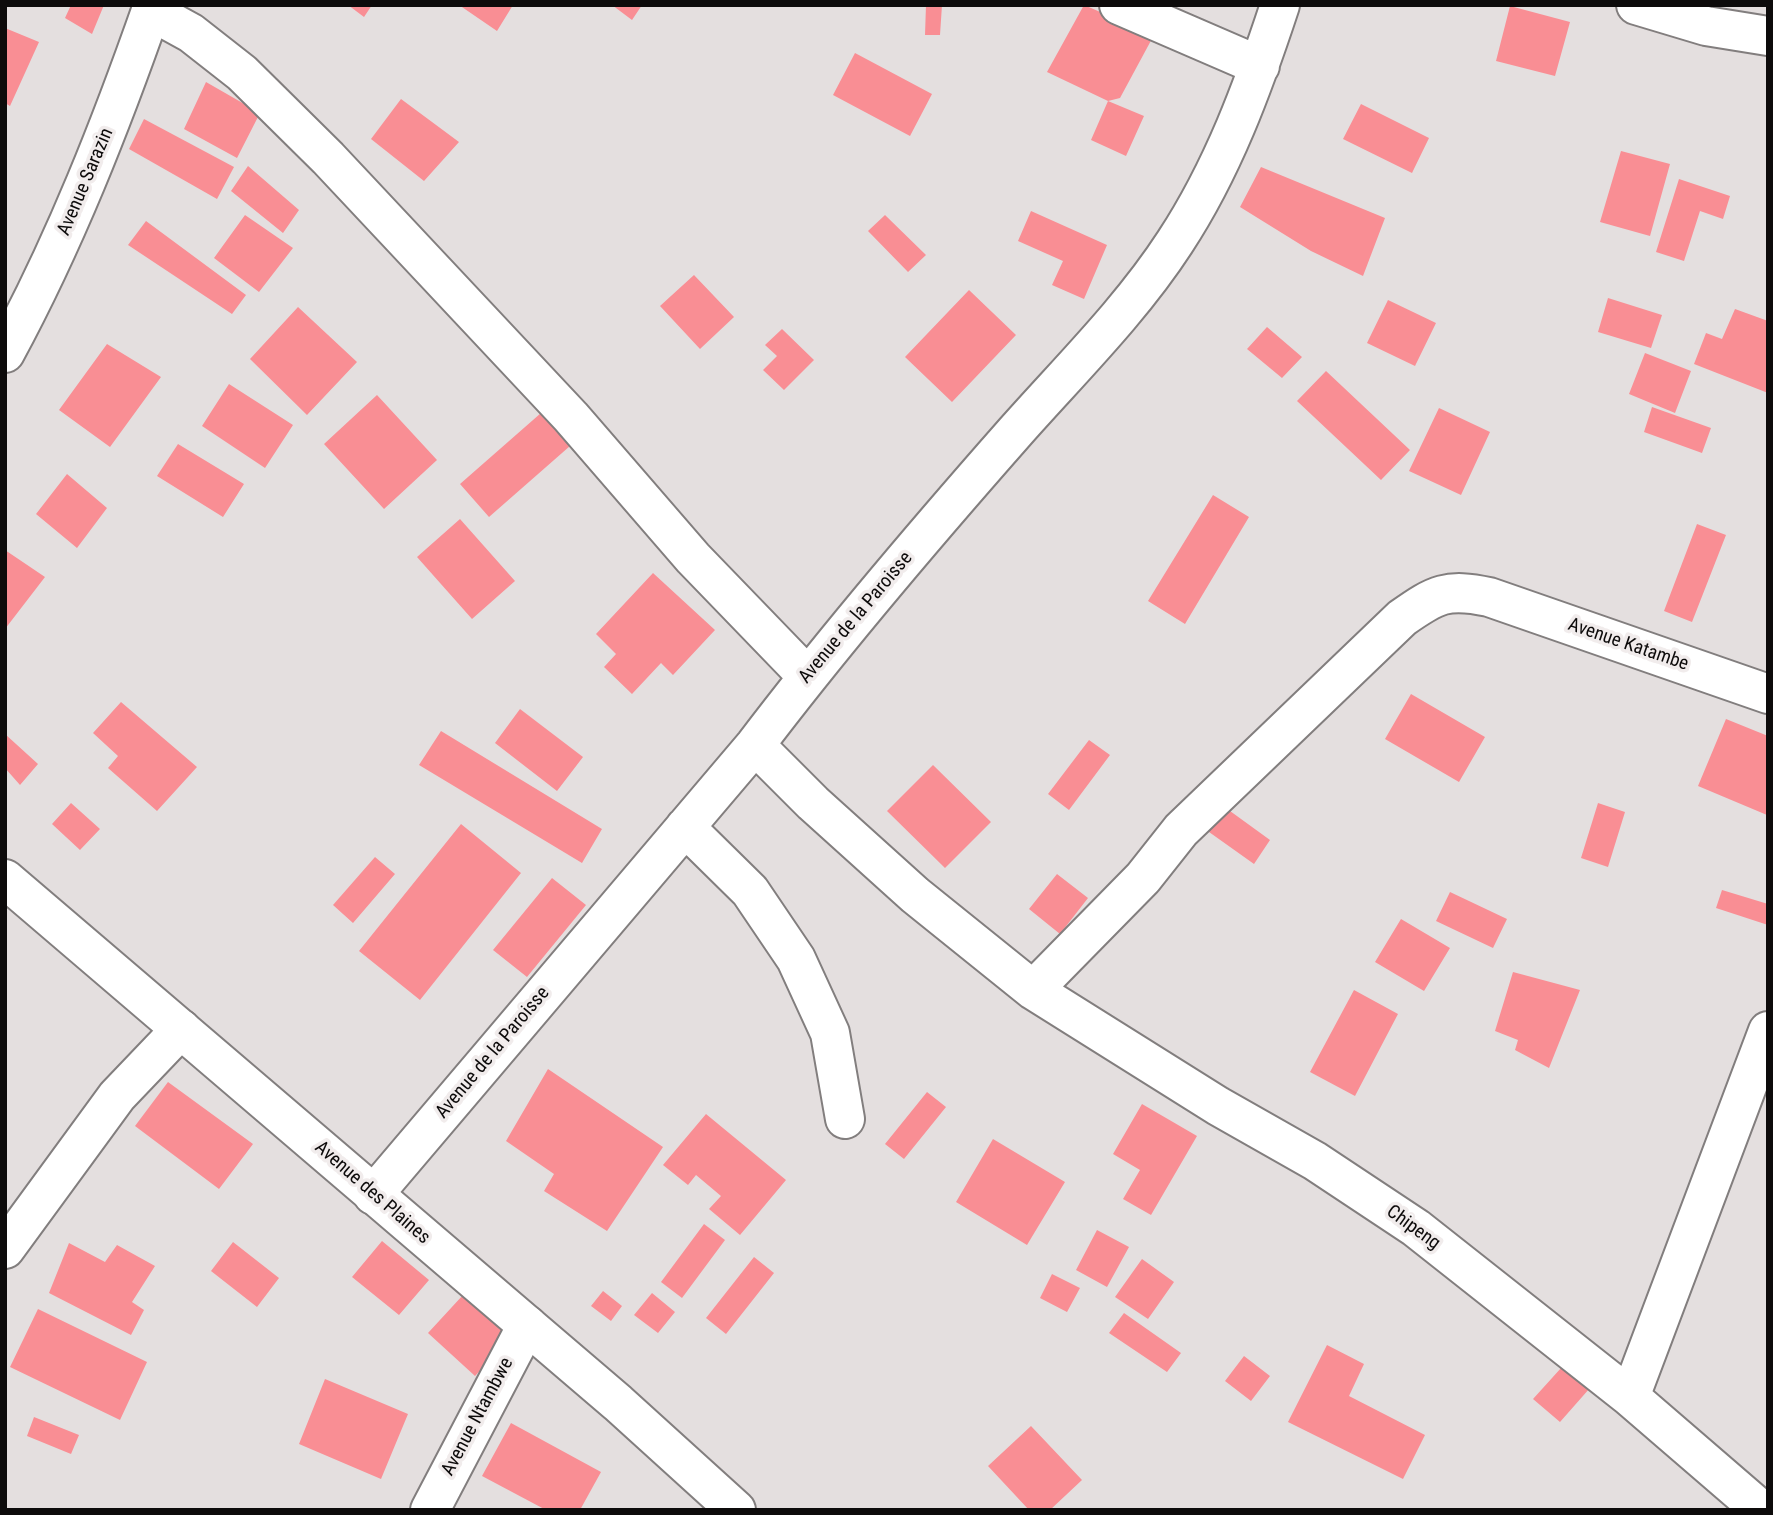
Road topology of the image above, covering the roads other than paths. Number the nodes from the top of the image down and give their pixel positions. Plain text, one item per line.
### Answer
1 (1119, 5) edge
2 (1280, 5) edge
3 (1636, 5) edge
4 (152, 8) edge
5 (1768, 36) edge
6 (1260, 66) junction
7 (5, 353) edge
8 (807, 676) junction
9 (1768, 694) edge
10 (755, 745) junction
11 (685, 828) junction
12 (5, 879) edge
13 (1033, 990) junction
14 (181, 1029) junction
15 (1768, 1031) edge
16 (845, 1119) dead end
17 (373, 1195) junction
18 (5, 1249) edge
19 (527, 1325) junction
20 (1630, 1397) junction
21 (430, 1510) edge
22 (736, 1510) edge
23 (1761, 1510) edge

1 - 6 street
2 - 6 street, Avenue de la Paroisse
3 - 5 street
4 - 7 street, Avenue Sarazin
4 - 8 street
6 - 8 street, Avenue de la Paroisse
8 - 10 street, Avenue de la Paroisse
9 - 13 street, Avenue Katambe
10 - 11 street, Avenue de la Paroisse
10 - 13 street, Chipeng
11 - 16 street
11 - 17 street, Avenue de la Paroisse
12 - 14 street, Avenue des Plaines
13 - 20 street, Chipeng
14 - 17 street, Avenue des Plaines
14 - 18 street
15 - 20 street
17 - 19 street, Avenue des Plaines
19 - 21 street, Avenue Ntambwe
19 - 22 street, Avenue des Plaines
20 - 23 street, Chipeng

